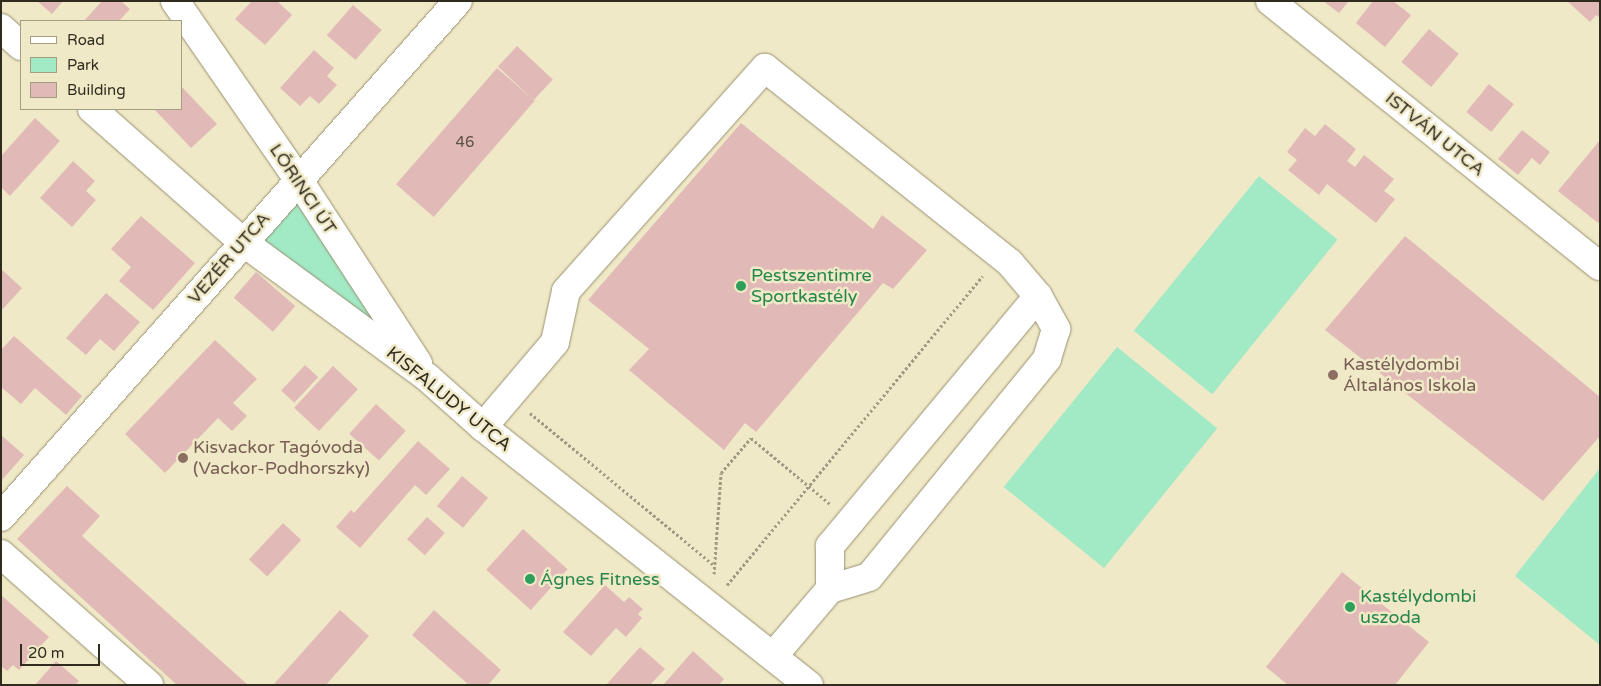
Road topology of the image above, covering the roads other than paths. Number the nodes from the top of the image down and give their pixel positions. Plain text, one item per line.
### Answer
1 (175, 1) edge
2 (458, 1) edge
3 (1270, 1) edge
4 (1, 28) edge
5 (20, 45) edge
6 (93, 110) edge
7 (298, 179) junction
8 (243, 242) junction
9 (1600, 266) edge
10 (1038, 296) junction
11 (428, 378) junction
12 (483, 427) junction
13 (1, 517) edge
14 (1, 554) edge
15 (830, 589) junction
16 (774, 655) junction
17 (149, 685) edge
18 (809, 685) edge

1 - 7 street, LŐRINCI ÚT
2 - 7 street, VEZÉR UTCA
3 - 9 street, ISTVÁN UTCA
4 - 5 street
6 - 8 street, KISFALUDY UTCA
7 - 8 street, VEZÉR UTCA
7 - 11 street, LŐRINCI ÚT
8 - 11 street, KISFALUDY UTCA
8 - 13 street, VEZÉR UTCA
10 - 12 street
10 - 15 street
10 - 15 street
11 - 12 street, KISFALUDY UTCA
12 - 16 street, KISFALUDY UTCA
14 - 17 street
15 - 16 street
16 - 18 street, KISFALUDY UTCA

